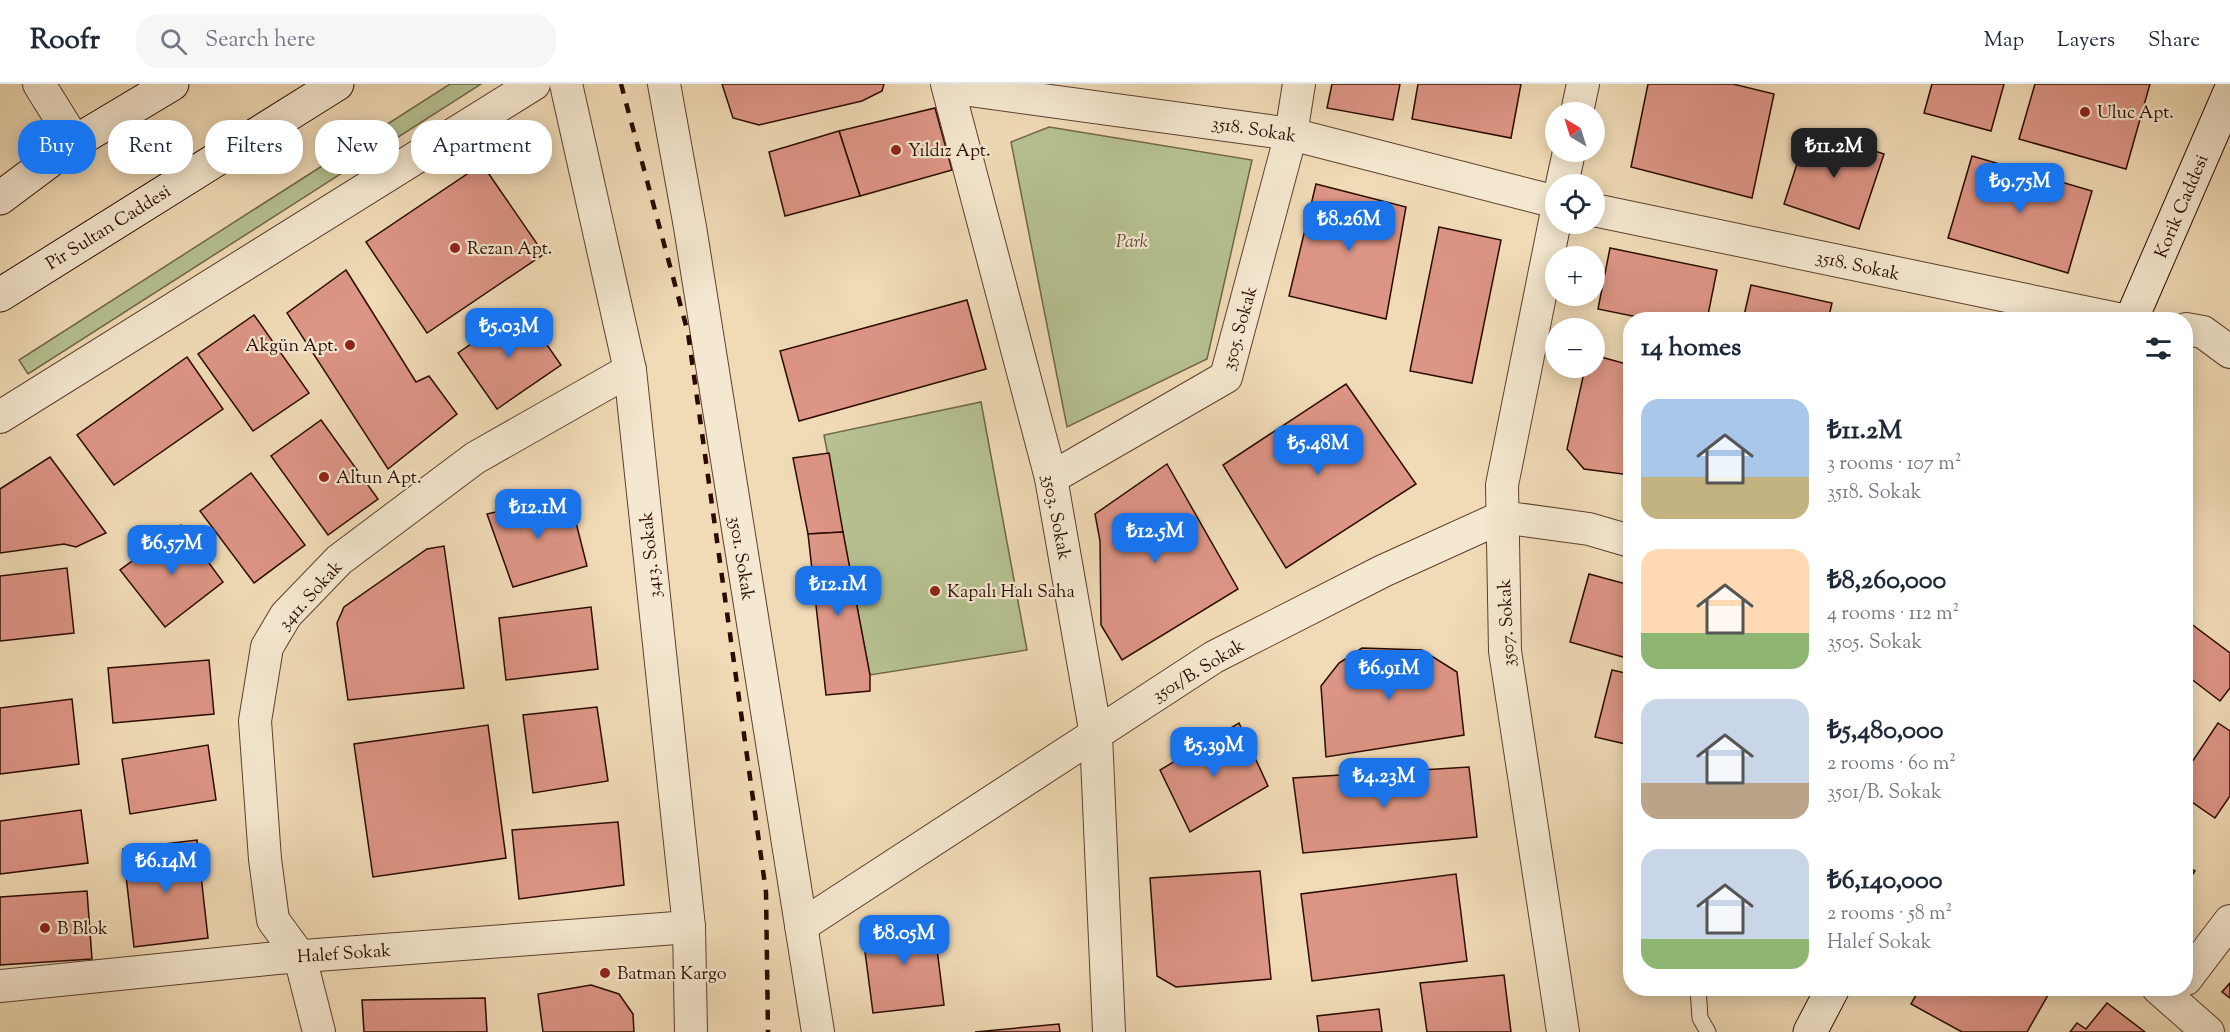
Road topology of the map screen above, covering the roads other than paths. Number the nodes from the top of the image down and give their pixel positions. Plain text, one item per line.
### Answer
1 (39, 84) edge
2 (172, 84) edge
3 (337, 84) edge
4 (534, 84) edge
5 (566, 84) edge
6 (664, 84) edge
7 (1299, 84) edge
8 (1583, 84) edge
9 (947, 85) edge
10 (2230, 92) edge
11 (1579, 102) edge
12 (61, 120) edge
13 (96, 129) edge
14 (1291, 134) junction
15 (32, 174) edge
16 (0, 198) edge
17 (1545, 199) edge
18 (1605, 212) edge
19 (1552, 234) edge
20 (0, 295) edge
21 (2084, 312) edge
22 (2134, 312) edge
23 (2193, 330) edge
24 (2230, 352) edge
25 (630, 370) junction
26 (0, 417) edge
27 (1051, 478) junction
28 (1502, 517) junction
29 (1623, 540) edge
30 (1096, 735) junction
31 (2230, 921) edge
32 (801, 926) junction
33 (688, 927) junction
34 (300, 957) junction
35 (2193, 965) edge
36 (0, 986) edge
37 (1699, 996) edge
38 (1829, 996) edge
39 (2179, 996) edge
40 (319, 1032) edge
41 (691, 1032) edge
42 (818, 1032) edge
43 (1109, 1032) edge
44 (1563, 1032) edge
45 (1708, 1032) edge
46 (1810, 1032) edge
47 (2208, 1032) edge

1 - 12 street
2 - 13 main road
3 - 20 main road, Pir Sultan Caddesi
4 - 26 street
5 - 25 street, 3413. Sokak
6 - 32 street, 3501. Sokak
7 - 14 street, 3505. Sokak
8 - 11 street
9 - 14 street, 3518. Sokak
9 - 27 street, 3503. Sokak
10 - 22 main road, Korik Caddesi
14 - 17 street, 3518. Sokak
14 - 27 street, 3505. Sokak
15 - 16 main road
18 - 21 street, 3518. Sokak
19 - 28 street, 3507. Sokak
23 - 24 street
25 - 33 street, 3413. Sokak
25 - 34 street, 3411. Sokak
27 - 30 street, 3503. Sokak
28 - 29 street
28 - 30 street, 3501/B. Sokak
28 - 44 street, 3507. Sokak
30 - 32 street, 3501/B. Sokak
30 - 43 street, 3503. Sokak
31 - 35 street
32 - 42 street, 3501. Sokak
33 - 34 street, Halef Sokak
33 - 41 street, 3413. Sokak
34 - 36 street, Halef Sokak
34 - 40 street, 3411. Sokak
37 - 45 lane
38 - 46 main road
39 - 47 street

